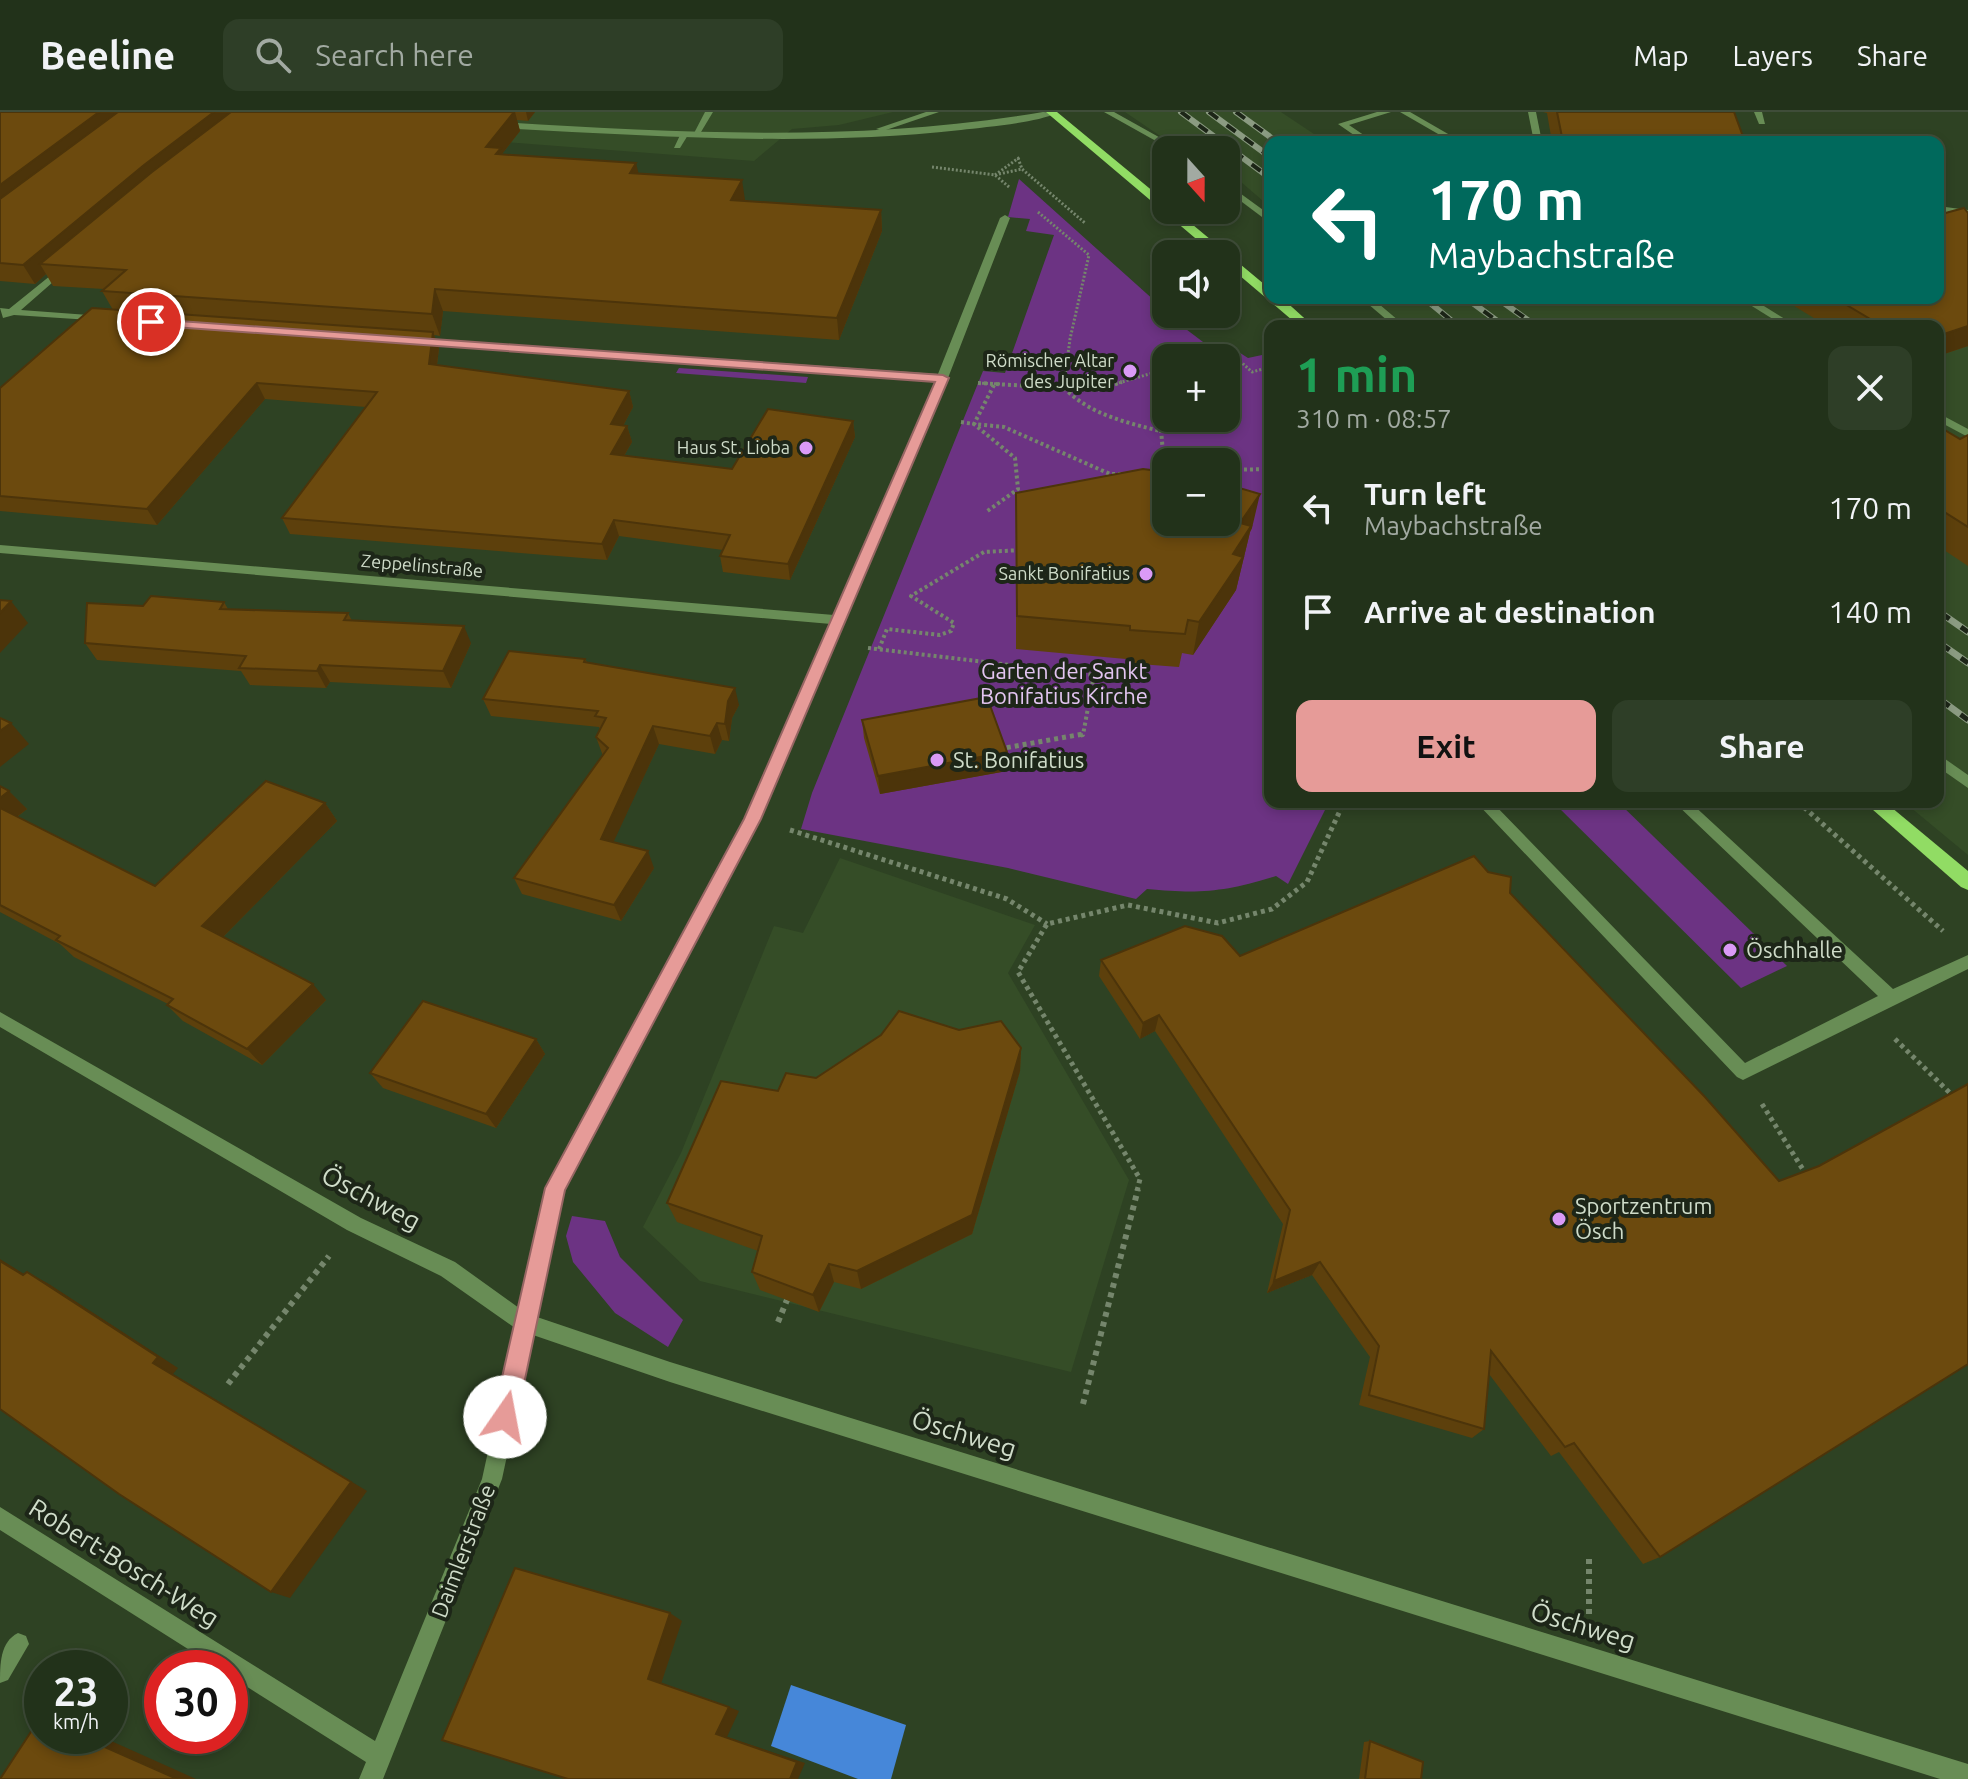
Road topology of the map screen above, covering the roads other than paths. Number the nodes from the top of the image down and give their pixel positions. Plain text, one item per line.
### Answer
1 (709, 112) edge
2 (931, 112) edge
3 (1054, 112) edge
4 (1108, 112) edge
5 (1387, 112) edge
6 (1404, 112) edge
7 (1532, 112) edge
8 (481, 124) edge
9 (684, 135) junction
10 (695, 135) junction
11 (1152, 136) edge
12 (1361, 136) edge
13 (1447, 136) edge
14 (1537, 136) edge
15 (855, 137) junction
16 (677, 146) dead end
17 (1152, 196) edge
18 (1240, 197) edge
19 (1944, 210) edge
20 (1968, 213) edge
21 (1264, 215) edge
22 (1005, 218) dead end
23 (1185, 224) edge
24 (1204, 240) edge
25 (80, 255) edge
26 (1240, 270) edge
27 (1264, 289) edge
28 (1281, 304) edge
29 (1373, 304) edge
30 (1754, 304) edge
31 (6, 312) edge
32 (120, 320) edge
33 (1300, 320) edge
34 (1393, 320) edge
35 (1781, 320) edge
36 (0, 322) edge
37 (402, 340) edge
38 (943, 378) junction
39 (1944, 420) edge
40 (1968, 434) edge
41 (0, 549) edge
42 (840, 620) junction
43 (1944, 764) edge
44 (1968, 783) edge
45 (1489, 808) edge
46 (1687, 808) edge
47 (1880, 808) edge
48 (1968, 882) edge
49 (1968, 962) edge
50 (1891, 998) junction
51 (0, 1019) edge
52 (525, 1323) junction
53 (0, 1518) edge
54 (18, 1644) dead end
55 (0, 1672) edge
56 (381, 1758) junction
57 (1968, 1776) edge
58 (371, 1779) edge

1 - 10 street
2 - 15 street
3 - 15 street
3 - 17 main road
4 - 11 street
5 - 12 street
6 - 13 street
7 - 14 street
8 - 9 street
9 - 10 street
9 - 16 street
10 - 15 street
18 - 21 street
19 - 20 street
22 - 38 street, Daimlerstraße
23 - 24 main road
25 - 31 street
26 - 27 main road
28 - 33 main road
29 - 34 street
30 - 35 street
31 - 32 street
31 - 36 street
37 - 38 street
38 - 42 street, Daimlerstraße
39 - 40 street
41 - 42 street, Zeppelinstraße
42 - 52 street, Daimlerstraße
43 - 44 street
45 - 50 street
46 - 50 street
47 - 48 main road
49 - 50 street
51 - 52 street, Öschweg
52 - 56 street, Daimlerstraße
52 - 57 street, Öschweg
53 - 56 street, Robert-Bosch-Weg
54 - 55 street
56 - 58 street, Daimlerstraße

